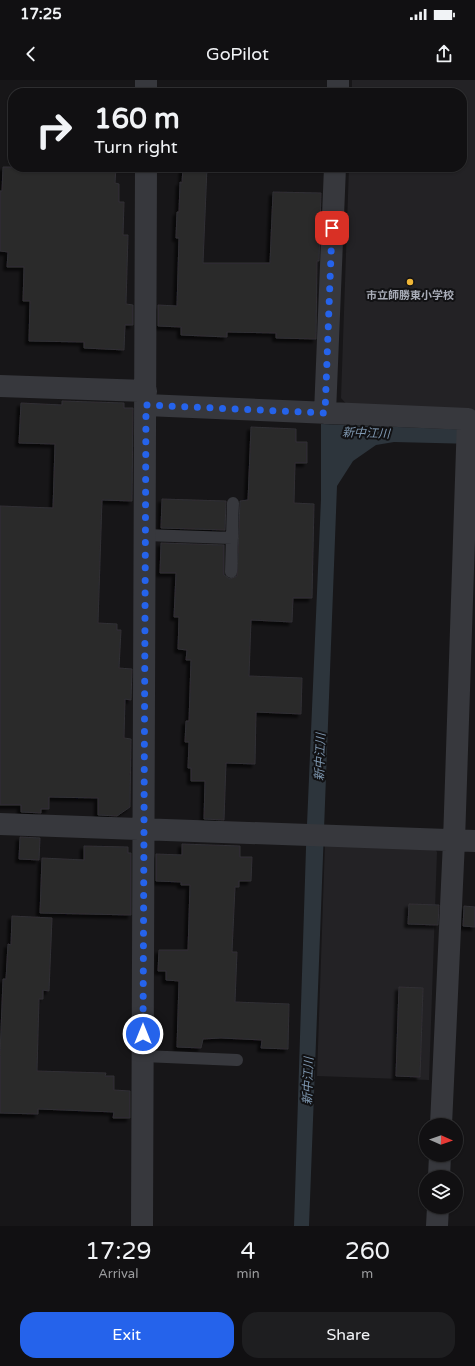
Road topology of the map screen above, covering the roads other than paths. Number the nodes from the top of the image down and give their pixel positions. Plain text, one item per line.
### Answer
1 (146, 172) edge
2 (335, 172) edge
3 (0, 386) edge
4 (146, 398) junction
5 (325, 413) junction
6 (233, 503) dead end
7 (145, 535) junction
8 (232, 538) junction
9 (231, 572) dead end
10 (0, 824) edge
11 (144, 829) junction
12 (454, 841) junction
13 (475, 841) edge
14 (143, 1056) junction
15 (238, 1060) dead end
16 (442, 1118) edge
17 (438, 1214) edge
18 (142, 1226) edge
19 (437, 1226) edge

1 - 4 street
2 - 5 street
3 - 4 street
4 - 5 street
4 - 7 street
5 - 12 street
6 - 8 lane
7 - 8 lane
7 - 11 street
8 - 9 lane
10 - 11 street
11 - 12 street
11 - 14 street
12 - 13 street
12 - 16 street
14 - 15 lane
14 - 18 street
17 - 19 street

